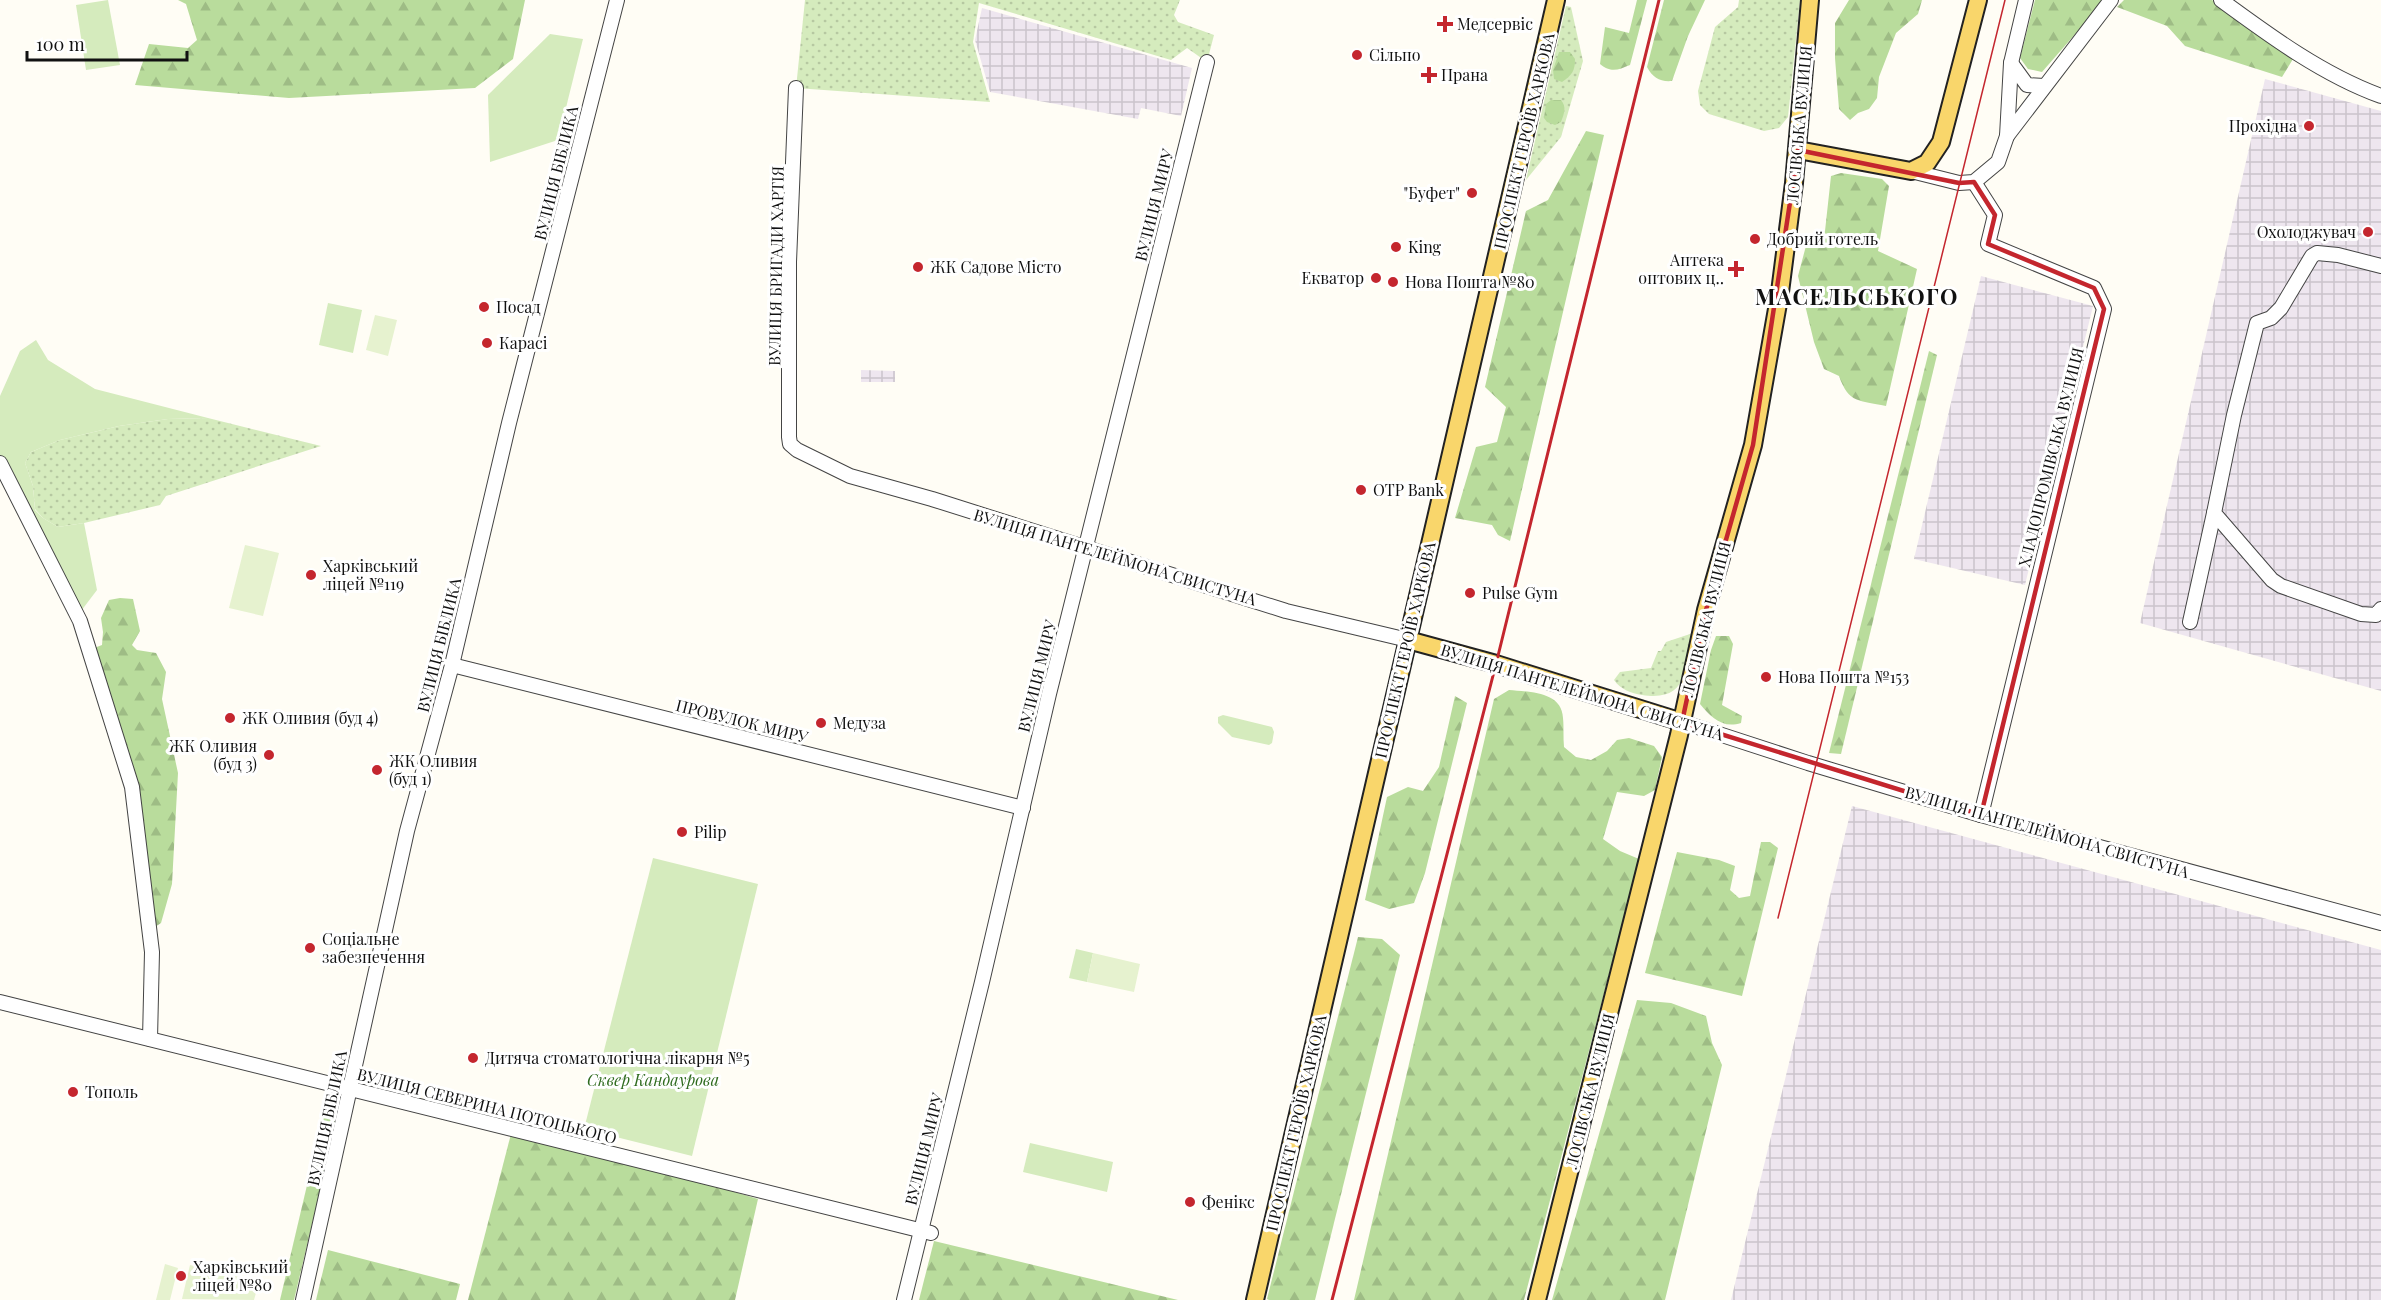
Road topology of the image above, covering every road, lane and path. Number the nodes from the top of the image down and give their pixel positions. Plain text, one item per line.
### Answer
1 (617, 0) edge
2 (1556, 0) edge
3 (1810, 0) edge
4 (1978, 0) edge
5 (2026, 0) edge
6 (2111, 0) edge
7 (2221, 0) edge
8 (1207, 62) dead end
9 (2010, 63) junction
10 (2044, 86) junction
11 (796, 88) dead end
12 (2381, 96) edge
13 (2007, 136) junction
14 (1798, 150) junction
15 (1911, 171) junction
16 (1974, 182) junction
17 (2381, 266) edge
18 (790, 444) joint
19 (0, 463) edge
20 (2214, 513) junction
21 (1086, 549) junction
22 (2381, 609) edge
23 (2190, 622) dead end
24 (1408, 640) junction
25 (452, 665) junction
26 (1682, 722) junction
27 (1023, 808) junction
28 (1981, 815) junction
29 (2381, 923) edge
30 (0, 1002) edge
31 (150, 1039) junction
32 (351, 1090) junction
33 (926, 1232) junction
34 (303, 1300) edge
35 (904, 1300) edge
36 (1256, 1300) edge
37 (1538, 1300) edge

1 - 25 street, ВУЛИЦЯ БІБЛИКА
2 - 24 main road, ПРОСПЕКТ ГЕРОЇВ ХАРКОВА
3 - 14 main road, ЛОСІВСЬКА ВУЛИЦЯ
4 - 15 main road
5 - 9 street
6 - 10 street
7 - 12 street
8 - 21 street, ВУЛИЦЯ МИРУ
9 - 10 street
9 - 13 street
10 - 13 street
11 - 18 street, ВУЛИЦЯ БРИГАДИ ХАРТІЯ
13 - 16 street
14 - 15 main road
14 - 26 main road, ЛОСІВСЬКА ВУЛИЦЯ
15 - 16 street
16 - 28 street, ХЛАДОПРОМІВСЬКА ВУЛИЦЯ
17 - 20 street
18 - 21 street, ВУЛИЦЯ ПАНТЕЛЕЙМОНА СВИСТУНА
19 - 31 street
20 - 22 street
20 - 23 street
21 - 24 street, ВУЛИЦЯ ПАНТЕЛЕЙМОНА СВИСТУНА
21 - 27 street, ВУЛИЦЯ МИРУ
24 - 26 main road, ВУЛИЦЯ ПАНТЕЛЕЙМОНА СВИСТУНА
24 - 36 main road, ПРОСПЕКТ ГЕРОЇВ ХАРКОВА
25 - 27 street, ПРОВУЛОК МИРУ
25 - 32 street, ВУЛИЦЯ БІБЛИКА
26 - 28 street, ВУЛИЦЯ ПАНТЕЛЕЙМОНА СВИСТУНА
26 - 37 main road, ЛОСІВСЬКА ВУЛИЦЯ
27 - 33 street, ВУЛИЦЯ МИРУ
28 - 29 street, ВУЛИЦЯ ПАНТЕЛЕЙМОНА СВИСТУНА
30 - 31 street, ВУЛИЦЯ СЕВЕРИНА ПОТОЦЬКОГО
31 - 32 street, ВУЛИЦЯ СЕВЕРИНА ПОТОЦЬКОГО
32 - 33 street, ВУЛИЦЯ СЕВЕРИНА ПОТОЦЬКОГО
32 - 34 street, ВУЛИЦЯ БІБЛИКА
33 - 35 street, ВУЛИЦЯ МИРУ

